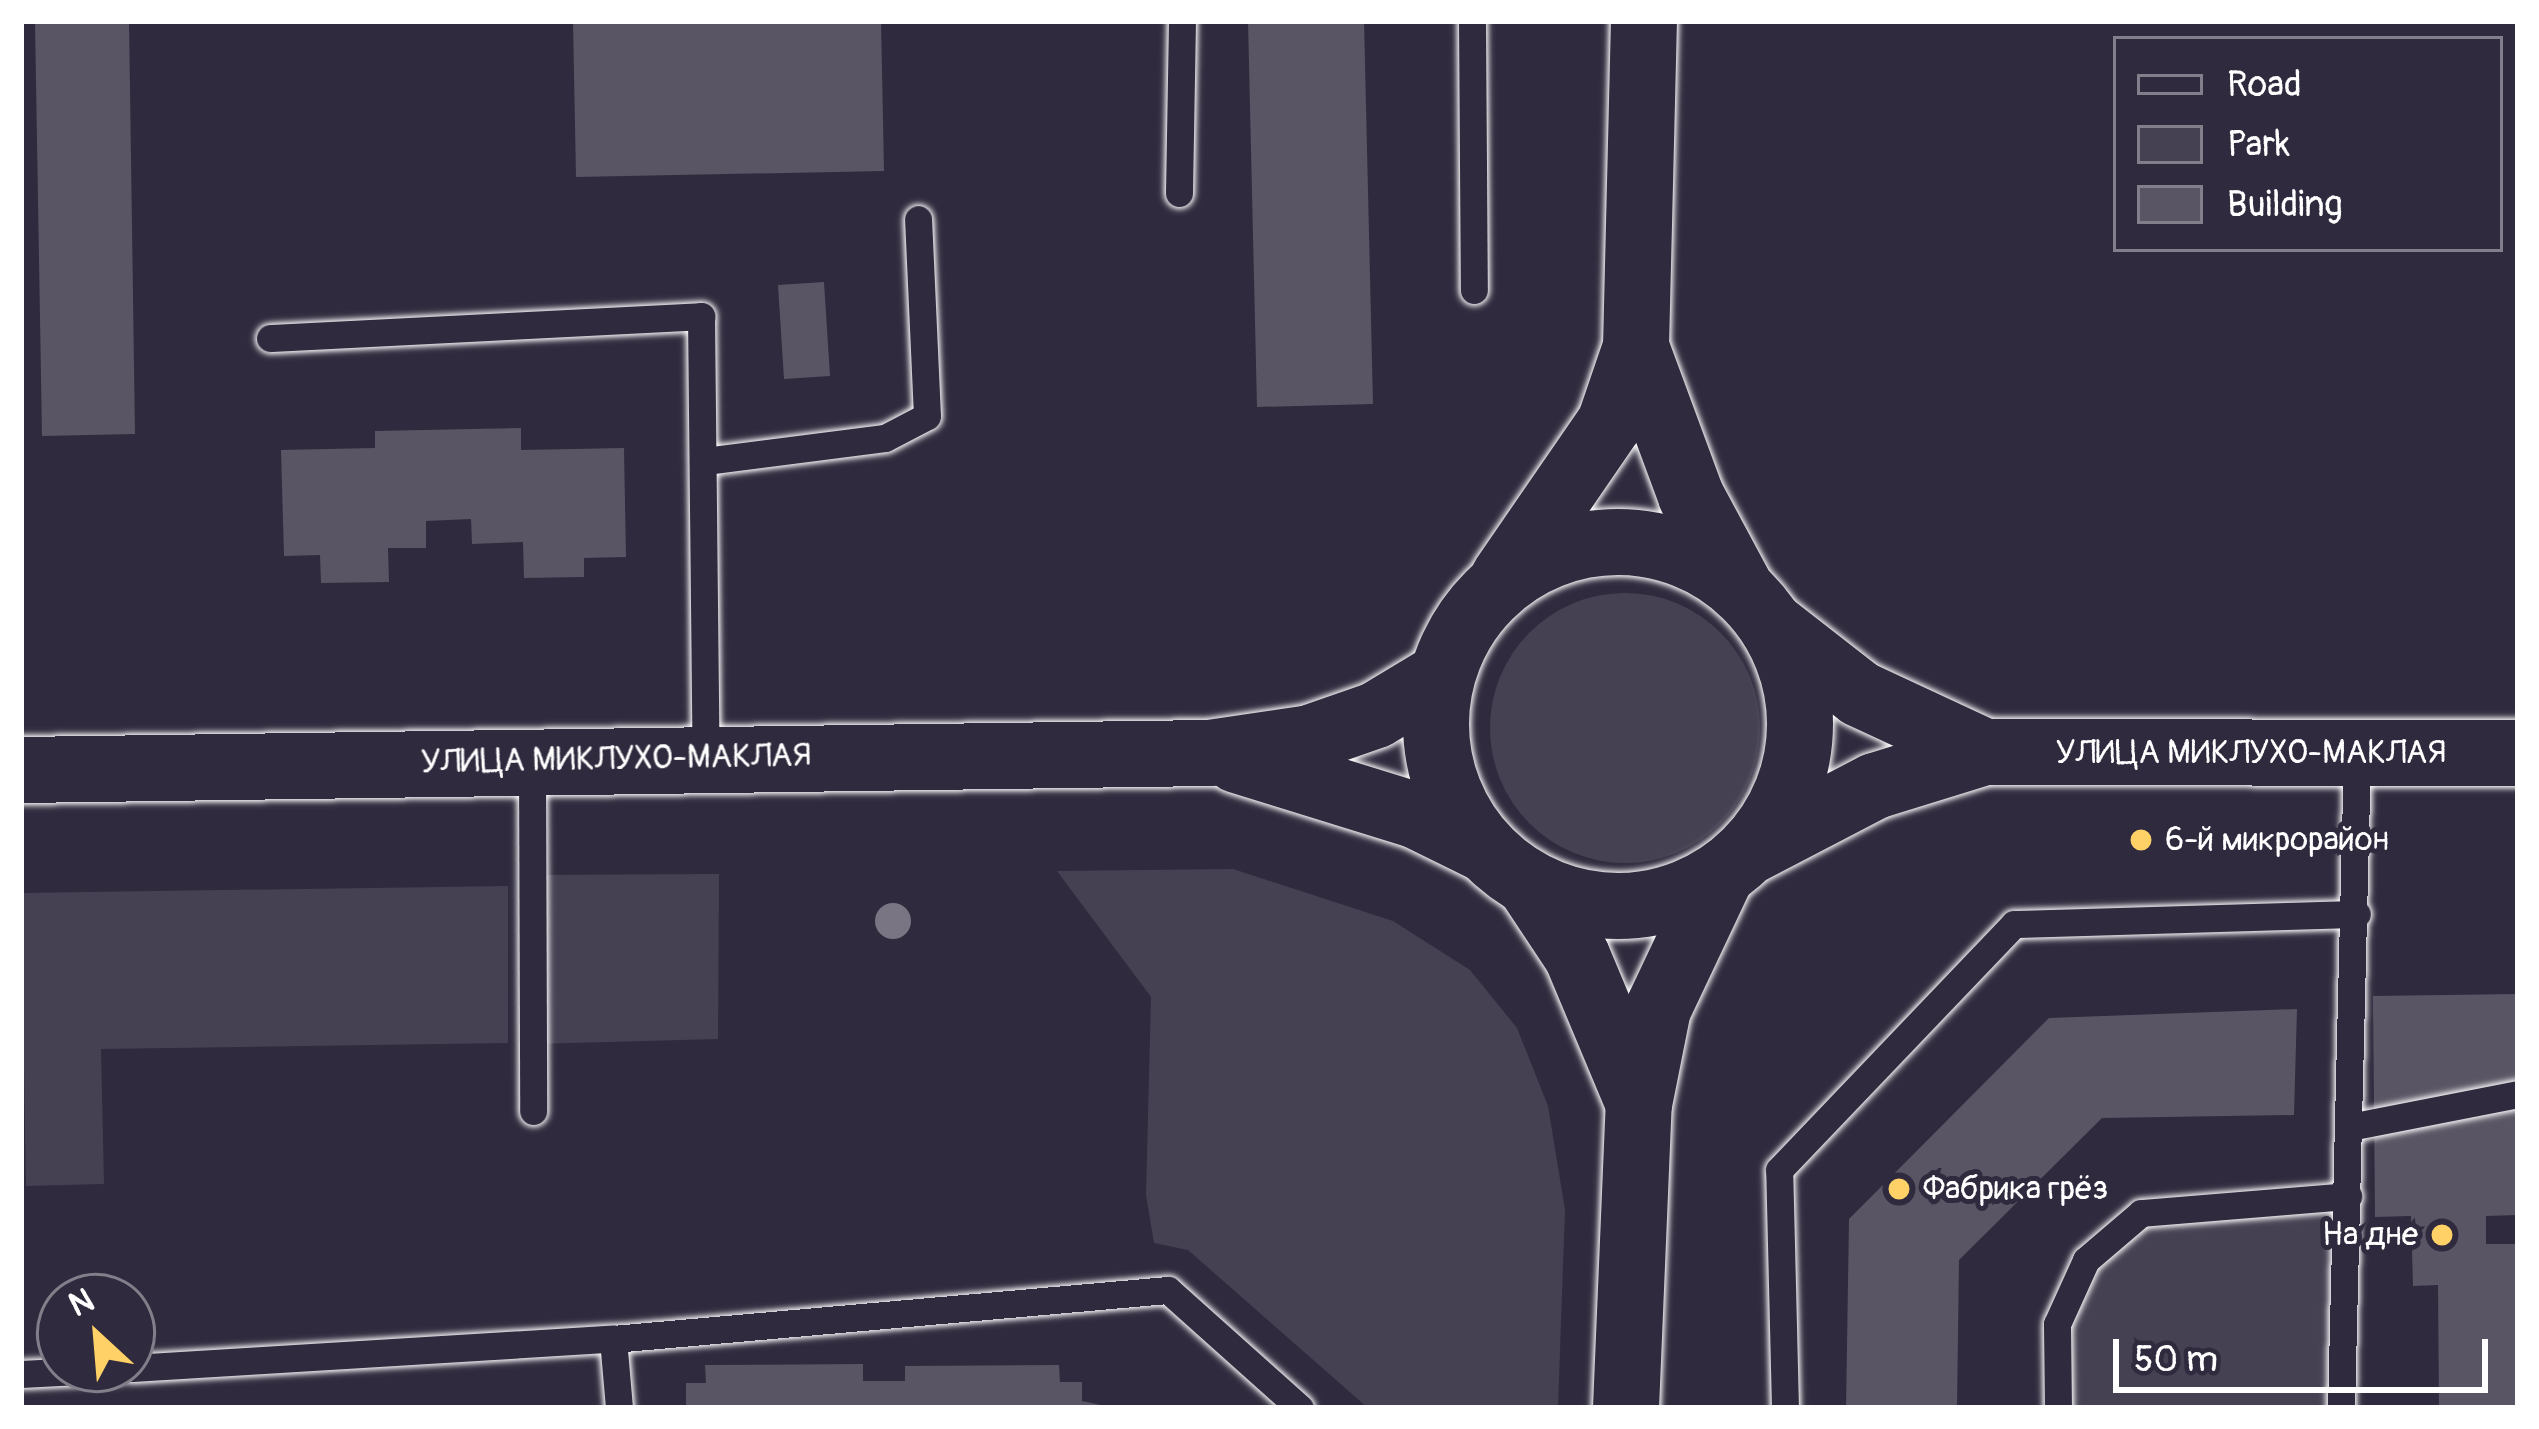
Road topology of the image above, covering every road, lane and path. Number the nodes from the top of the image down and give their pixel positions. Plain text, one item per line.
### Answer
1 (1182, 21) edge
2 (1472, 21) edge
3 (1644, 21) edge
4 (1180, 193) dead end
5 (918, 219) dead end
6 (1474, 290) dead end
7 (270, 338) dead end
8 (1636, 346) junction
9 (705, 461) junction
10 (1498, 585) junction
11 (1757, 606) junction
12 (1441, 676) junction
13 (1984, 752) junction
14 (1210, 753) junction
15 (2518, 753) edge
16 (2357, 755) junction
17 (706, 757) junction
18 (532, 759) junction
19 (21, 770) edge
20 (1736, 863) junction
21 (1507, 867) junction
22 (2356, 914) junction
23 (2518, 1094) edge
24 (1639, 1103) junction
25 (533, 1111) dead end
26 (2350, 1127) junction
27 (2348, 1196) junction
28 (613, 1339) junction
29 (156, 1367) edge
30 (619, 1408) edge
31 (1300, 1408) edge
32 (1626, 1408) edge
33 (1785, 1408) edge
34 (2058, 1408) edge
35 (2341, 1408) edge

1 - 4 lane
2 - 6 lane
3 - 8 main road
5 - 9 lane
7 - 9 lane
8 - 10 main road
8 - 11 main road
9 - 17 lane
10 - 11 main road
10 - 12 main road
11 - 13 main road, УЛИЦА МИКЛУХО-МАКЛАЯ
11 - 20 main road
12 - 14 main road, УЛИЦА МИКЛУХО-МАКЛАЯ
12 - 21 main road
13 - 16 main road, УЛИЦА МИКЛУХО-МАКЛАЯ
13 - 20 main road, УЛИЦА МИКЛУХО-МАКЛАЯ
14 - 17 main road, УЛИЦА МИКЛУХО-МАКЛАЯ
14 - 21 main road, УЛИЦА МИКЛУХО-МАКЛАЯ
15 - 16 main road, УЛИЦА МИКЛУХО-МАКЛАЯ
16 - 22 lane
17 - 18 main road, УЛИЦА МИКЛУХО-МАКЛАЯ
18 - 19 main road, УЛИЦА МИКЛУХО-МАКЛАЯ
18 - 25 lane
20 - 21 main road
20 - 24 main road
21 - 24 main road
22 - 26 lane
22 - 33 lane
23 - 26 lane
24 - 32 main road
26 - 27 lane
27 - 34 lane
27 - 35 lane
28 - 29 lane
28 - 30 lane
28 - 31 lane

